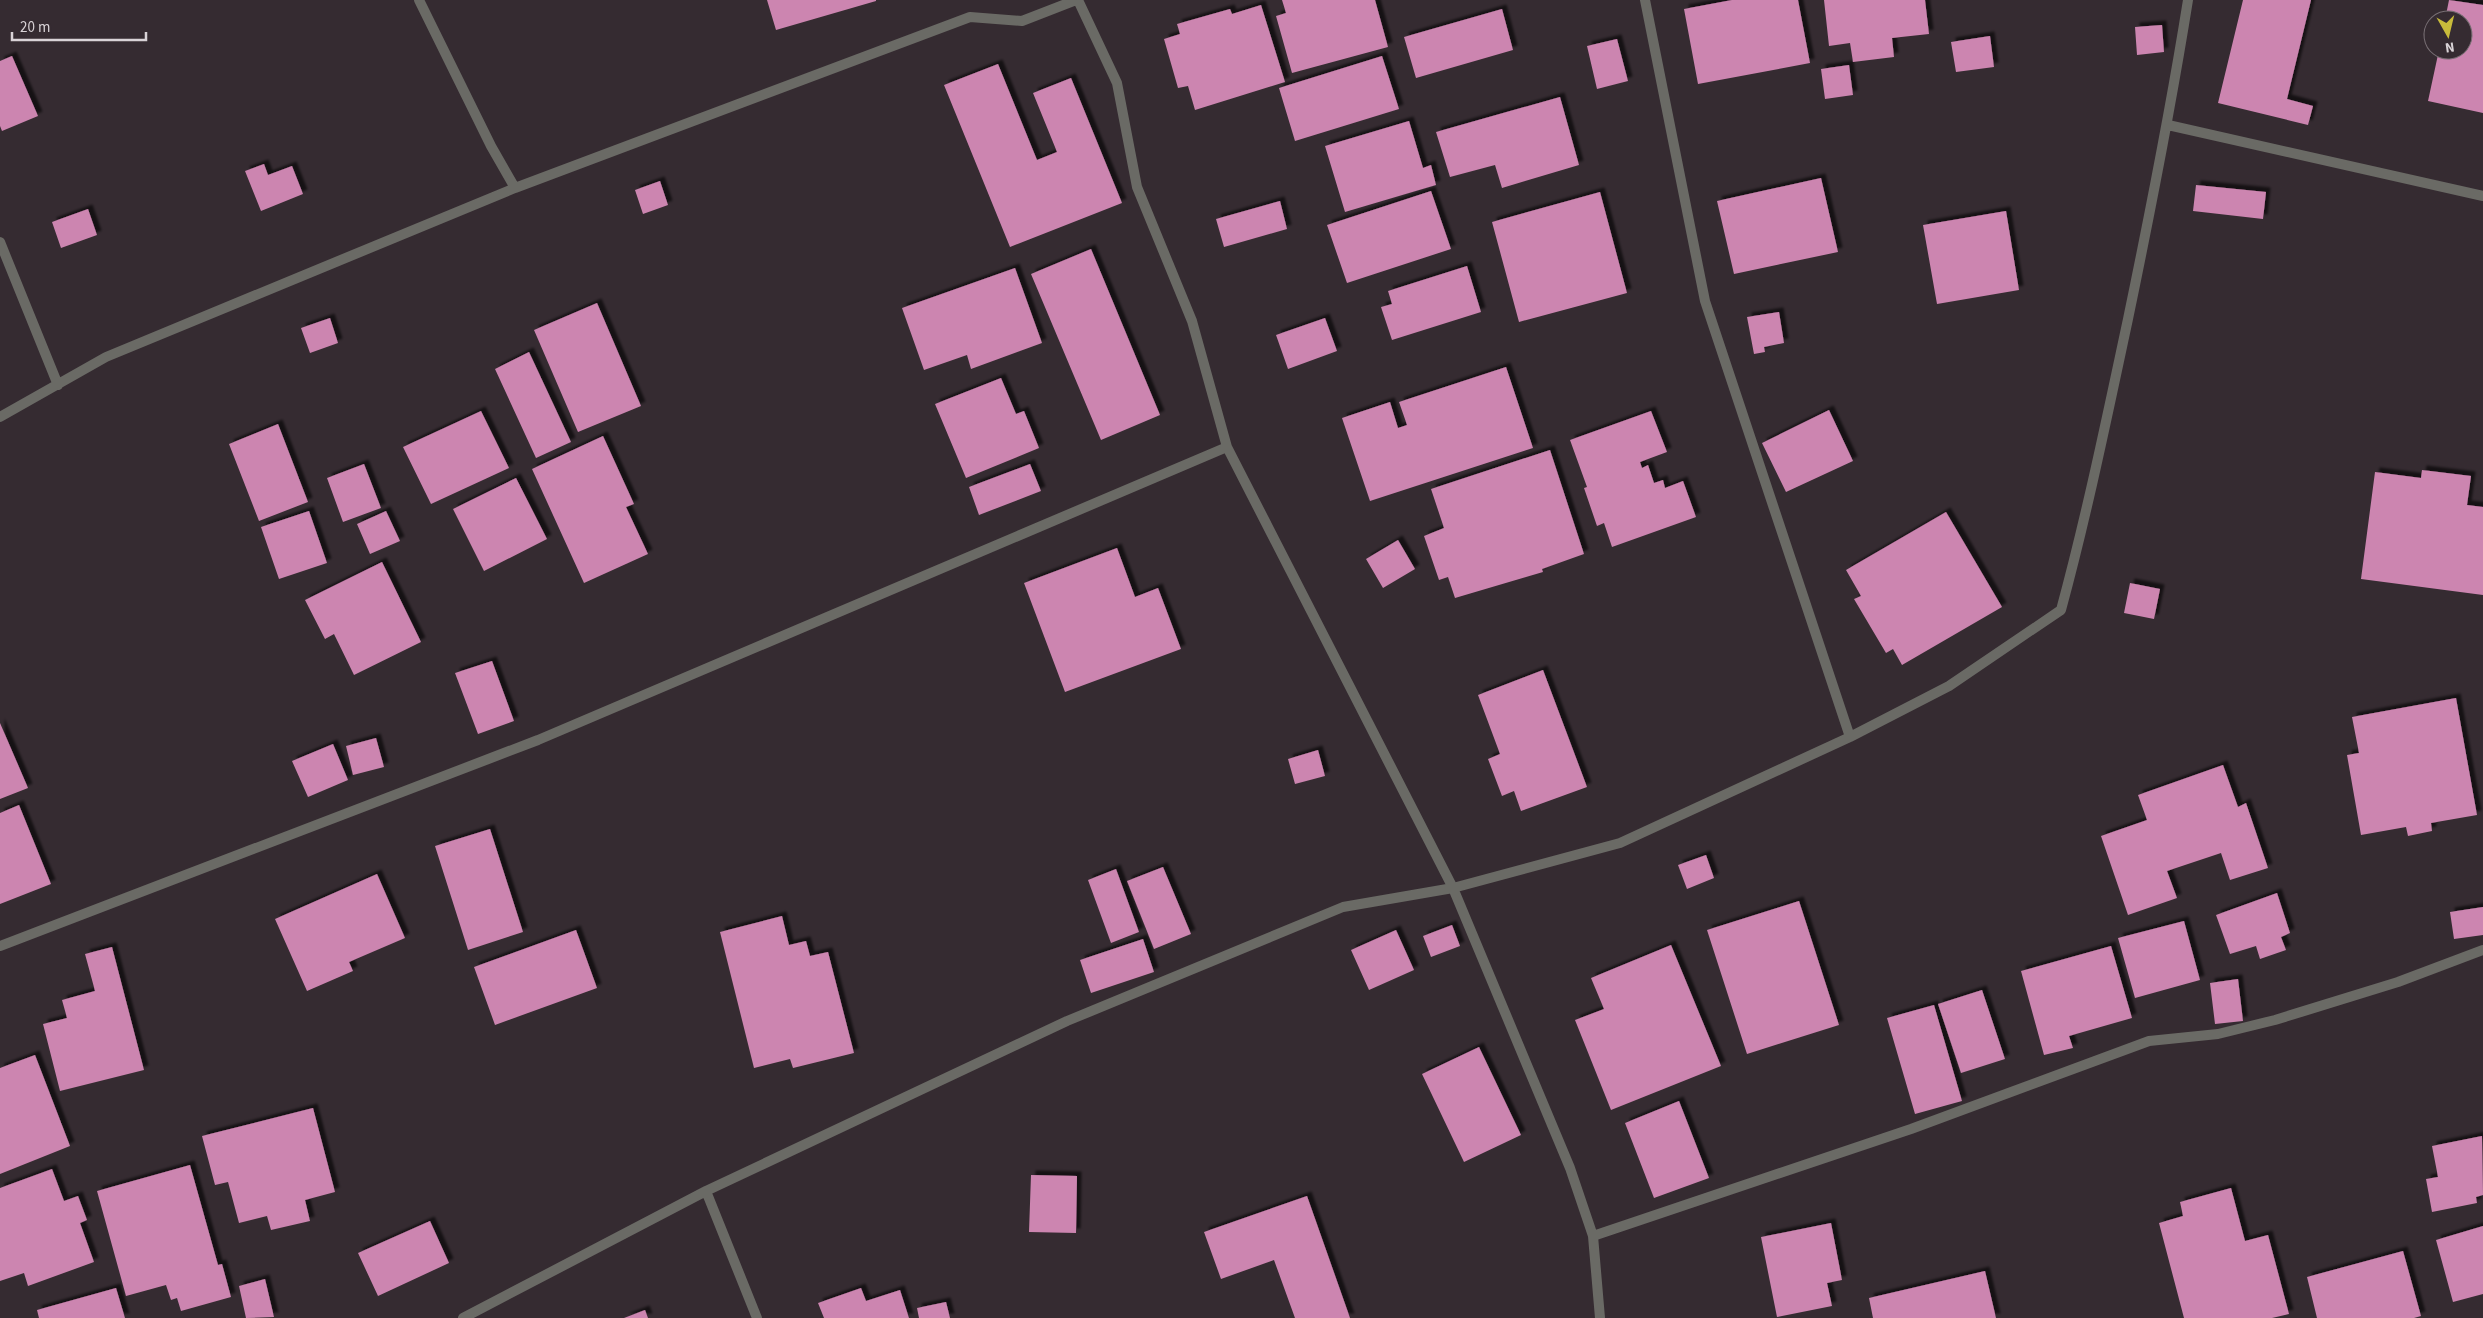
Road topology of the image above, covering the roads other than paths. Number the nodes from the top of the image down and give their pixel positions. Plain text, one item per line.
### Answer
1 (419, 0) edge
2 (1077, 0) edge
3 (1645, 0) edge
4 (2188, 0) edge
5 (2168, 125) junction
6 (514, 188) junction
7 (2483, 196) edge
8 (0, 242) edge
9 (58, 385) junction
10 (0, 417) edge
11 (1227, 447) junction
12 (1850, 737) junction
13 (1453, 888) junction
14 (0, 946) edge
15 (2483, 950) edge
16 (706, 1191) junction
17 (1593, 1236) junction
18 (462, 1318) edge
19 (757, 1318) edge
20 (1600, 1318) edge

1 - 6 street
2 - 6 street
2 - 11 street
3 - 12 street
4 - 5 street
5 - 7 street
5 - 12 street
6 - 9 street
8 - 9 street
9 - 10 street
11 - 13 street
11 - 14 street
12 - 13 street
13 - 16 street
13 - 17 street
15 - 17 street
16 - 18 street
16 - 19 street
17 - 20 street

